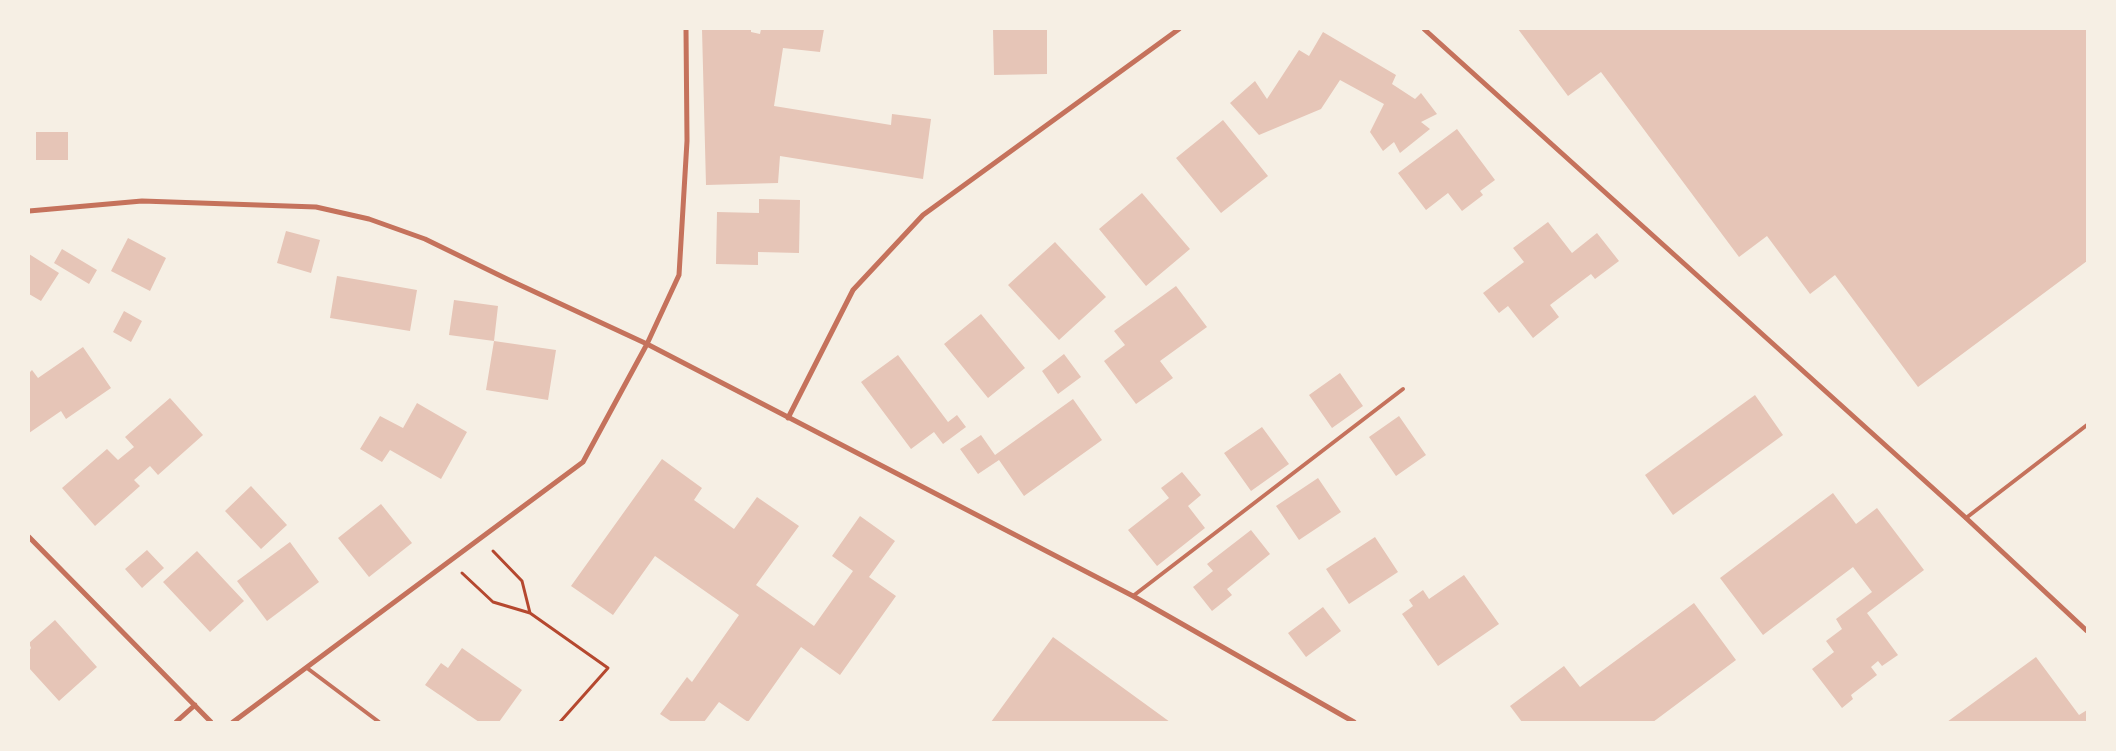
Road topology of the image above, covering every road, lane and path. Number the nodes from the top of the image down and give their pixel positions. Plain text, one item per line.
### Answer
1 (686, 29) edge
2 (1179, 29) edge
3 (1424, 29) edge
4 (29, 211) edge
5 (647, 344) junction
6 (1403, 388) dead end
7 (788, 418) junction
8 (2087, 425) edge
9 (1966, 518) junction
10 (29, 537) edge
11 (479, 537) junction
12 (449, 560) junction
13 (1133, 596) junction
14 (530, 613) junction
15 (2087, 631) edge
16 (307, 668) junction
17 (195, 706) junction
18 (176, 722) edge
19 (212, 722) edge
20 (233, 722) edge
21 (379, 722) edge
22 (560, 722) edge
23 (1354, 722) edge

1 - 5 street
2 - 7 street
3 - 9 street
4 - 5 street
5 - 7 street
5 - 11 street
6 - 13 lane
7 - 13 street
8 - 9 lane
9 - 15 street
10 - 17 street
11 - 12 street
11 - 14 path
12 - 14 path
12 - 16 street
13 - 23 street
14 - 22 path
16 - 20 street
16 - 21 lane
17 - 18 street
17 - 19 street

